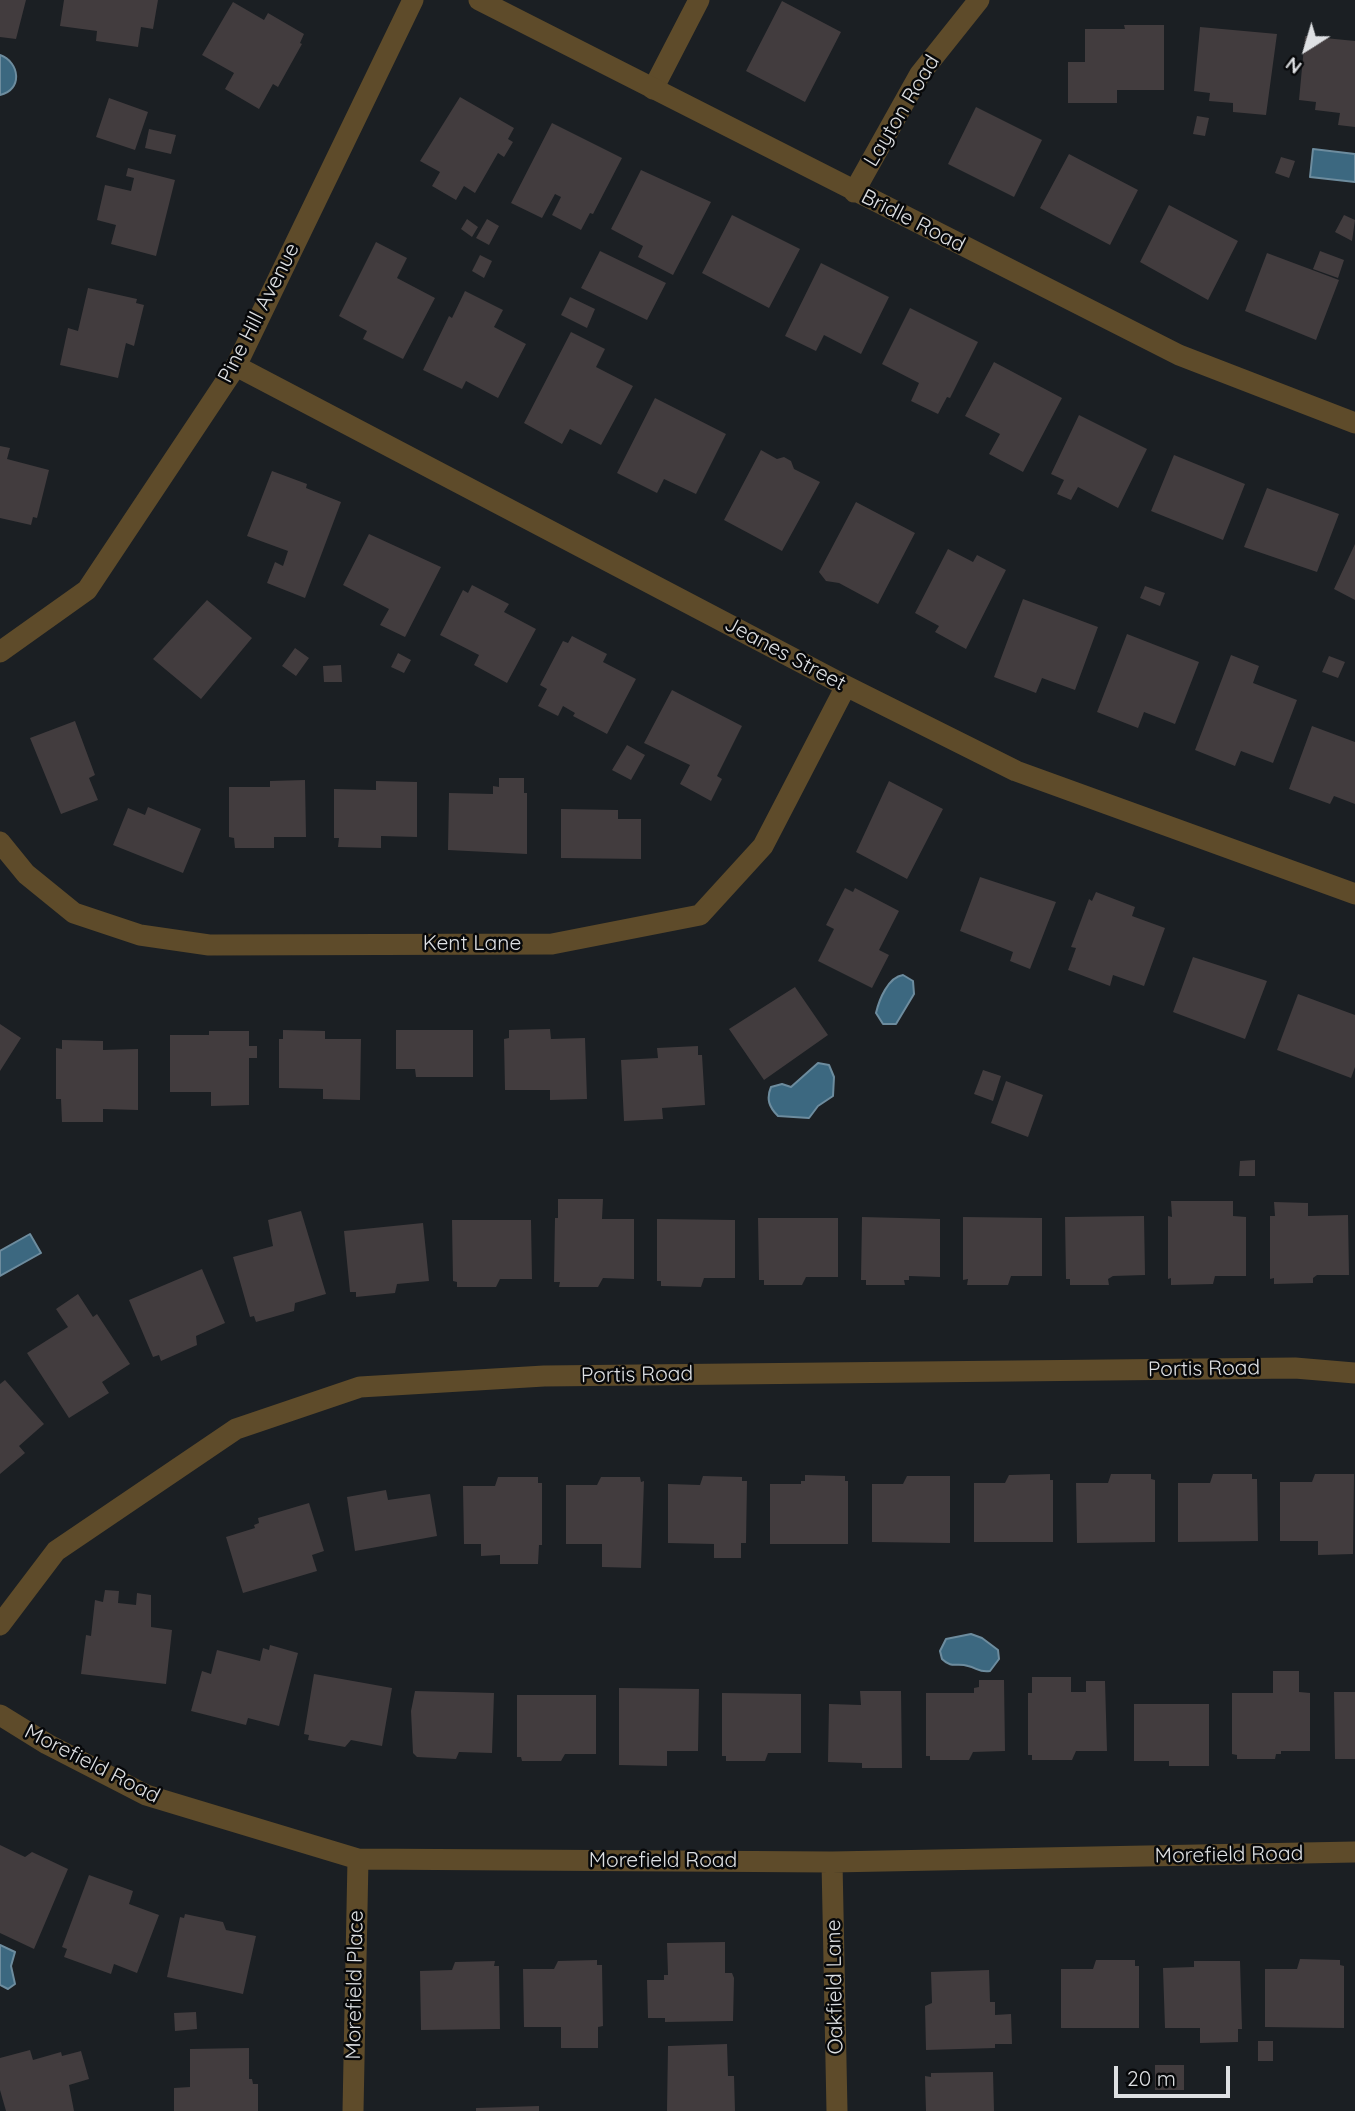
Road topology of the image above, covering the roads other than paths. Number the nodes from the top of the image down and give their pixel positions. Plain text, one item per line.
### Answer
1 (413, 0) edge
2 (479, 0) edge
3 (699, 0) edge
4 (979, 0) edge
5 (653, 89) junction
6 (854, 192) junction
7 (236, 366) junction
8 (1355, 423) edge
9 (0, 652) edge
10 (846, 686) junction
11 (0, 842) edge
12 (1355, 894) edge
13 (1355, 1373) edge
14 (0, 1625) edge
15 (0, 1715) edge
16 (1355, 1852) edge
17 (358, 1859) junction
18 (832, 1863) junction
19 (353, 2111) edge
20 (837, 2111) edge

1 - 7 street, Pine Hill Avenue
2 - 5 street, Bridle Road
3 - 5 street
4 - 6 street, Layton Road
5 - 6 street, Bridle Road
6 - 8 street, Bridle Road
7 - 9 street, Pine Hill Avenue
7 - 10 street, Jeanes Street
10 - 11 street, Kent Lane
10 - 12 street, Jeanes Street
13 - 14 street, Portis Road
15 - 17 street, Morefield Road
16 - 18 street, Morefield Road
17 - 18 street, Morefield Road
17 - 19 street, Morefield Place
18 - 20 street, Oakfield Lane

